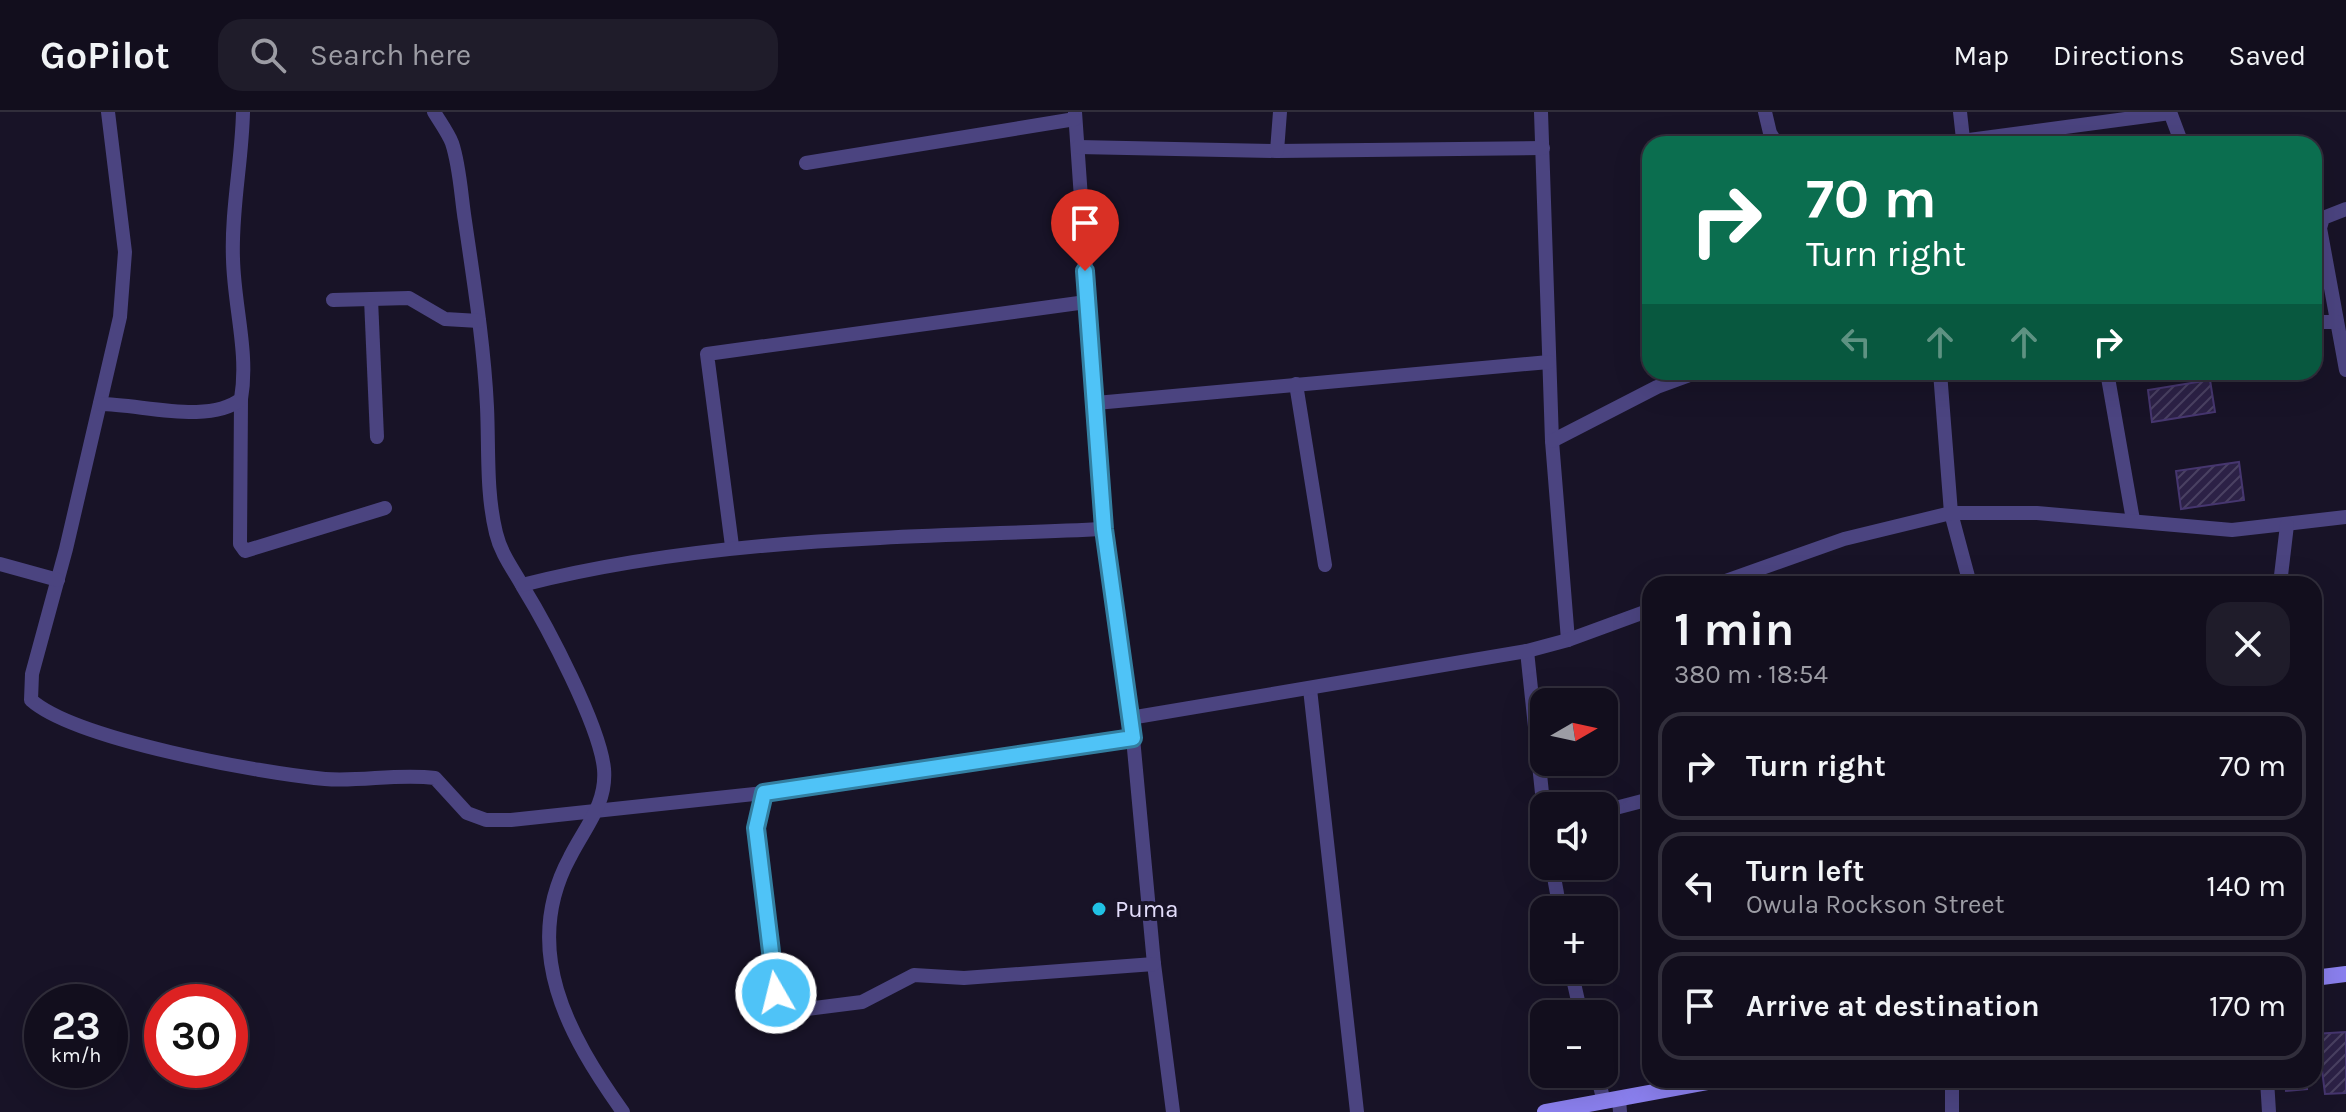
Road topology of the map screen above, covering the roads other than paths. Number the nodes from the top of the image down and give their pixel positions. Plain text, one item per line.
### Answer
1 (108, 112) edge
2 (243, 112) edge
3 (434, 112) edge
4 (1280, 112) edge
5 (1541, 112) edge
6 (1765, 112) edge
7 (1960, 112) edge
8 (2170, 112) edge
9 (1075, 115) edge
10 (1772, 136) edge
11 (1963, 136) edge
12 (1986, 136) edge
13 (2179, 136) edge
14 (1078, 147) junction
15 (1543, 148) junction
16 (1277, 151) junction
17 (806, 163) dead end
18 (2346, 209) edge
19 (2322, 221) edge
20 (2322, 234) edge
21 (371, 299) junction
22 (333, 300) dead end
23 (1086, 302) junction
24 (479, 321) junction
25 (2322, 322) edge
26 (2337, 322) junction
27 (1549, 362) junction
28 (2346, 370) edge
29 (1676, 380) edge
30 (1941, 380) edge
31 (2108, 380) edge
32 (1296, 384) junction
33 (241, 399) junction
34 (1096, 403) junction
35 (100, 404) junction
36 (377, 437) dead end
37 (1552, 441) junction
38 (385, 508) dead end
39 (1951, 513) junction
40 (2346, 517) edge
41 (2133, 520) junction
42 (2287, 525) junction
43 (1104, 529) junction
44 (732, 546) junction
45 (0, 564) edge
46 (1325, 565) dead end
47 (1740, 576) edge
48 (1968, 576) edge
49 (2281, 576) edge
50 (58, 580) junction
51 (522, 585) junction
52 (1642, 613) edge
53 (1568, 640) junction
54 (1527, 651) junction
55 (1310, 689) junction
56 (1130, 718) junction
57 (1133, 738) junction
58 (1542, 792) edge
59 (764, 793) junction
60 (1642, 801) edge
61 (1618, 807) edge
62 (596, 814) junction
63 (1154, 964) junction
64 (2346, 974) edge
65 (2322, 977) edge
66 (1684, 1088) edge
67 (1952, 1088) edge
68 (2268, 1088) edge
69 (1614, 1104) edge
70 (623, 1112) edge
71 (1173, 1112) edge
72 (1357, 1112) edge
73 (1545, 1112) edge
74 (1952, 1112) edge
75 (2269, 1112) edge

1 - 35 street
2 - 33 street
3 - 24 street
4 - 16 street
5 - 15 street
6 - 10 street
7 - 11 street
8 - 12 street
8 - 13 street
9 - 14 street
9 - 17 street
14 - 16 street
14 - 23 street
15 - 16 street
15 - 27 street
18 - 19 street
20 - 26 street
21 - 22 street
21 - 24 street
21 - 36 street
23 - 34 street
23 - 44 street
24 - 51 street
25 - 26 street
26 - 28 street
27 - 32 street
27 - 37 street
29 - 37 street
30 - 39 street
31 - 41 street
32 - 34 street
32 - 46 street
33 - 35 street
33 - 38 street
34 - 43 street
35 - 50 street
37 - 53 street
39 - 41 street
39 - 47 street
39 - 48 street
40 - 42 street
41 - 42 street
42 - 49 street
43 - 44 street
43 - 56 street
44 - 51 street
45 - 50 street
50 - 62 street
51 - 62 street
52 - 53 street
53 - 54 street
54 - 55 street
54 - 58 street
55 - 56 street
55 - 72 street
56 - 57 street
57 - 59 street
57 - 63 street
59 - 62 street
59 - 63 street
60 - 61 street
62 - 70 street
63 - 71 street
64 - 65 main road
66 - 69 main road
67 - 74 street
68 - 75 street
69 - 73 main road

